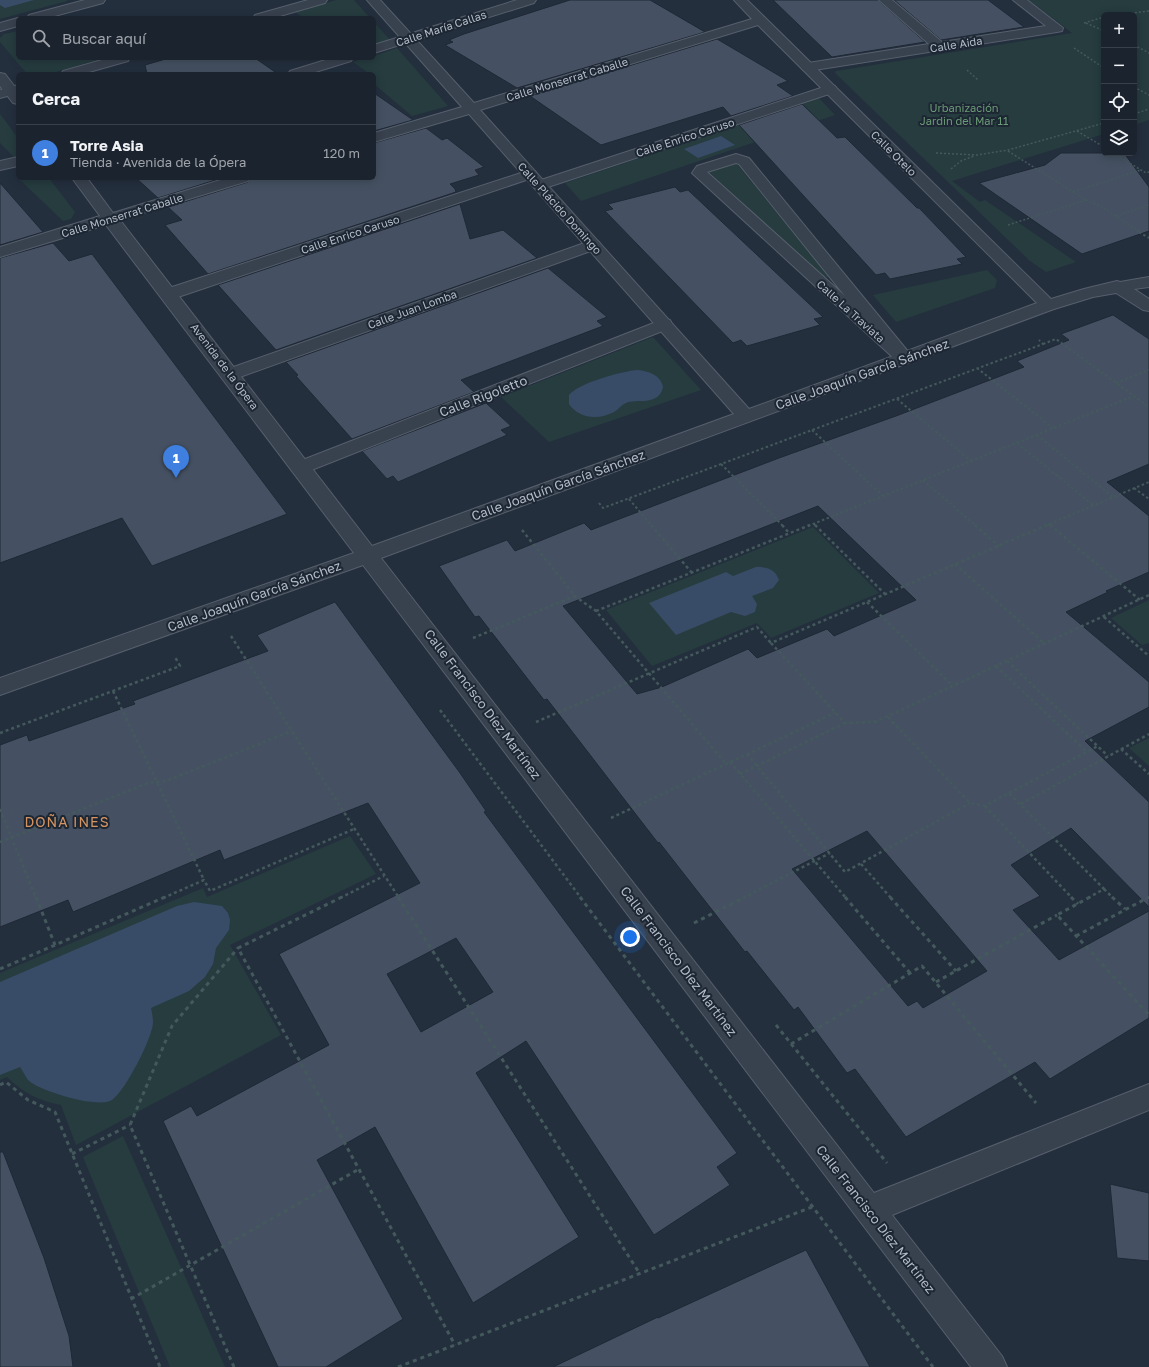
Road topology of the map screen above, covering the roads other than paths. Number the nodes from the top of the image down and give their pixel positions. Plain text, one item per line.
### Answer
1 (99, 0) edge
2 (320, 0) edge
3 (373, 0) edge
4 (530, 0) edge
5 (740, 0) edge
6 (885, 0) edge
7 (1019, 0) edge
8 (40, 16) edge
9 (266, 16) edge
10 (761, 20) junction
11 (16, 23) edge
12 (0, 27) edge
13 (408, 39) junction
14 (940, 47) junction
15 (376, 48) edge
16 (116, 60) edge
17 (340, 60) edge
18 (808, 67) junction
19 (75, 72) edge
20 (301, 72) edge
21 (0, 77) edge
22 (830, 89) junction
23 (12, 93) edge
24 (471, 108) junction
25 (376, 137) edge
26 (16, 162) edge
27 (0, 166) edge
28 (81, 180) edge
29 (236, 180) edge
30 (535, 180) junction
31 (111, 218) junction
32 (593, 245) junction
33 (0, 252) edge
34 (1149, 282) edge
35 (1117, 286) junction
36 (169, 294) junction
37 (1048, 306) junction
38 (1149, 306) edge
39 (664, 324) junction
40 (904, 358) junction
41 (231, 374) junction
42 (746, 416) junction
43 (302, 467) junction
44 (369, 555) junction
45 (0, 688) edge
46 (1149, 1097) edge
47 (869, 1210) junction
48 (991, 1367) edge

1 - 8 street
2 - 9 street
3 - 13 street, Calle Plácido Domingo
4 - 13 street, Calle María Callas
5 - 10 street, Calle Otelo
6 - 14 street
7 - 14 street, Calle Aida
10 - 18 street, Calle Otelo
10 - 24 street, Calle Monserrat Caballe
11 - 12 street
13 - 15 street, Calle María Callas
13 - 24 street, Calle Plácido Domingo
14 - 18 street, Calle Aida
16 - 19 street
17 - 20 street
18 - 22 street, Calle Otelo
21 - 23 street
22 - 30 street, Calle Enrico Caruso
22 - 37 street, Calle Otelo
24 - 25 street, Calle Monserrat Caballe
24 - 30 street, Calle Plácido Domingo
26 - 27 street
28 - 31 street, Avenida de la Ópera
29 - 31 street, Calle Monserrat Caballe
30 - 32 street, Calle Plácido Domingo
30 - 36 street, Calle Enrico Caruso
31 - 33 street, Calle Monserrat Caballe
31 - 36 street, Avenida de la Ópera
32 - 39 street, Calle Plácido Domingo
32 - 41 street, Calle Juan Lomba
34 - 35 street, Calle Joaquín García Sánchez
35 - 37 street, Calle Joaquín García Sánchez
35 - 38 street
36 - 41 street, Avenida de la Ópera
37 - 40 street, Calle Joaquín García Sánchez
39 - 42 street, Calle Plácido Domingo
39 - 43 street, Calle Rigoletto
40 - 40 street, Calle La Traviata
40 - 42 street, Calle Joaquín García Sánchez
41 - 43 street, Avenida de la Ópera
42 - 44 street, Calle Joaquín García Sánchez
43 - 44 street, Avenida de la Ópera
44 - 45 street, Calle Joaquín García Sánchez
44 - 47 street, Calle Francisco Díez Martínez
46 - 47 street
47 - 48 street, Calle Francisco Díez Martínez

